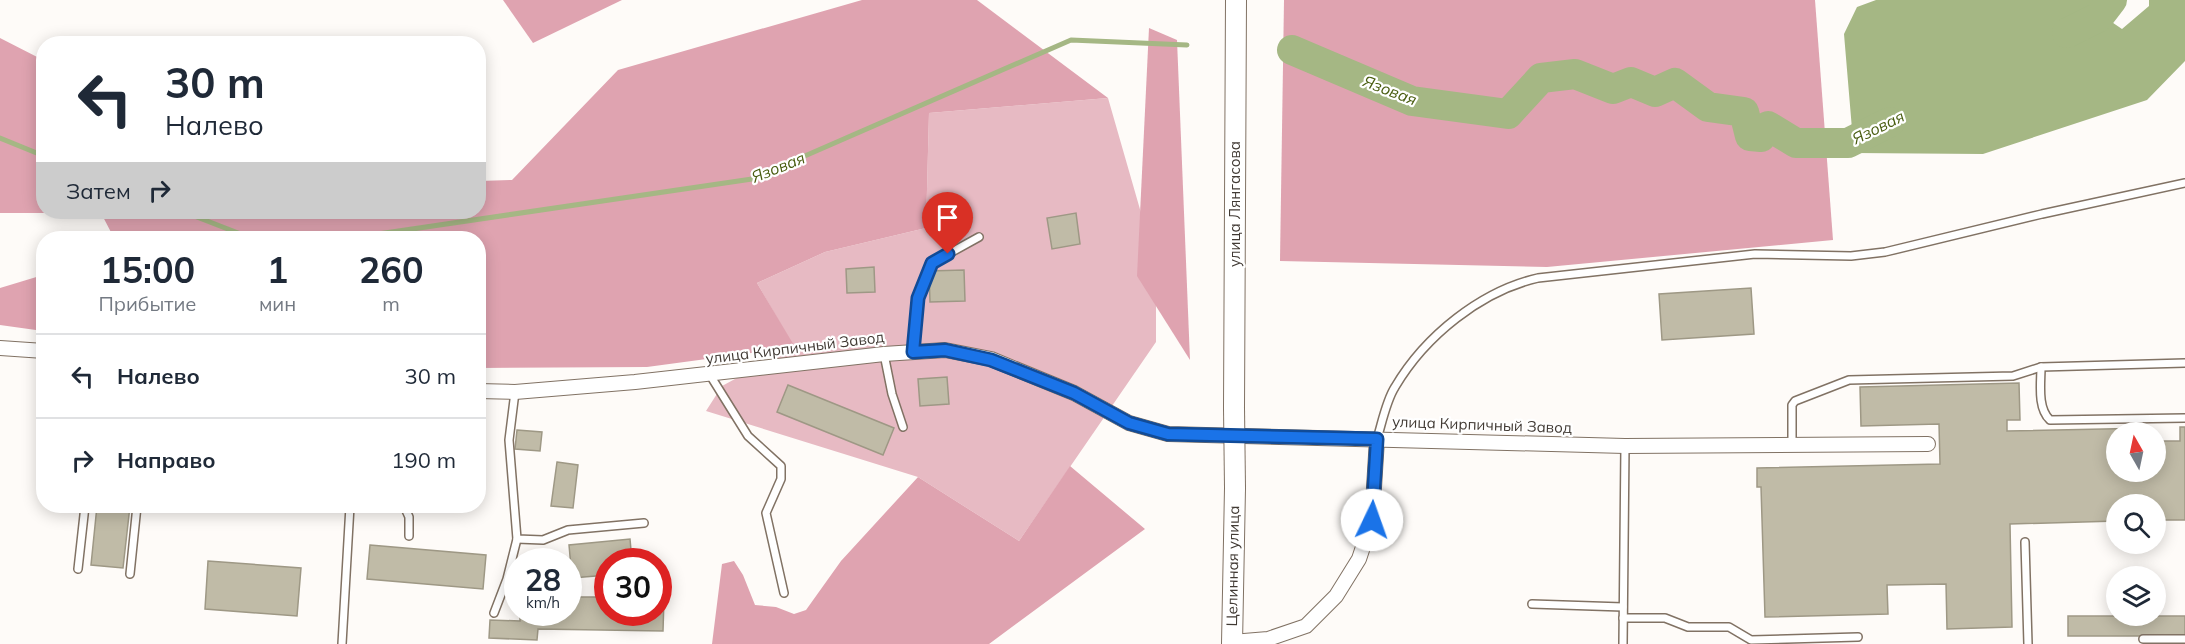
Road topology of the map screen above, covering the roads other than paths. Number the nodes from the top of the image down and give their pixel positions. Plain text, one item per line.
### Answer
1 (1236, 0) edge
2 (2185, 183) edge
3 (979, 237) dead end
4 (0, 348) edge
5 (36, 350) edge
6 (913, 352) junction
7 (884, 354) junction
8 (2185, 363) edge
9 (2041, 367) junction
10 (710, 375) junction
11 (486, 391) edge
12 (515, 392) junction
13 (2185, 418) edge
14 (903, 427) dead end
15 (1377, 439) junction
16 (1928, 444) dead end
17 (1792, 445) junction
18 (1625, 446) junction
19 (1235, 488) joint
20 (84, 513) edge
21 (136, 513) edge
22 (350, 513) edge
23 (408, 513) edge
24 (644, 523) dead end
25 (409, 536) dead end
26 (517, 539) junction
27 (2025, 542) dead end
28 (78, 569) dead end
29 (130, 574) dead end
30 (784, 593) dead end
31 (1532, 604) dead end
32 (1623, 607) junction
33 (494, 613) dead end
34 (1623, 618) junction
35 (1858, 637) dead end
36 (2185, 639) edge
37 (1232, 643) edge
38 (342, 644) edge
39 (1623, 644) edge
40 (2028, 644) edge
41 (2149, 644) edge

1 - 19 main road, улица Лянгасова, bridge
2 - 15 lane
3 - 6 lane
4 - 5 street
6 - 7 street, улица Кирпичный Завод
6 - 15 street, улица Кирпичный Завод
7 - 10 street, улица Кирпичный Завод
7 - 14 lane
8 - 9 lane
9 - 13 lane
9 - 17 lane
10 - 12 street, улица Кирпичный Завод
10 - 30 lane
11 - 12 street, улица Кирпичный Завод
12 - 26 lane
15 - 18 street, улица Кирпичный Завод
15 - 37 street
16 - 17 street, улица Кирпичный Завод
17 - 18 street, улица Кирпичный Завод
18 - 32 lane
19 - 37 main road, Целинная улица
20 - 28 lane
21 - 29 lane
22 - 38 lane
23 - 25 lane
24 - 26 lane
26 - 33 lane
27 - 40 lane
31 - 32 lane
32 - 34 lane
34 - 35 lane
34 - 39 lane
36 - 41 lane

